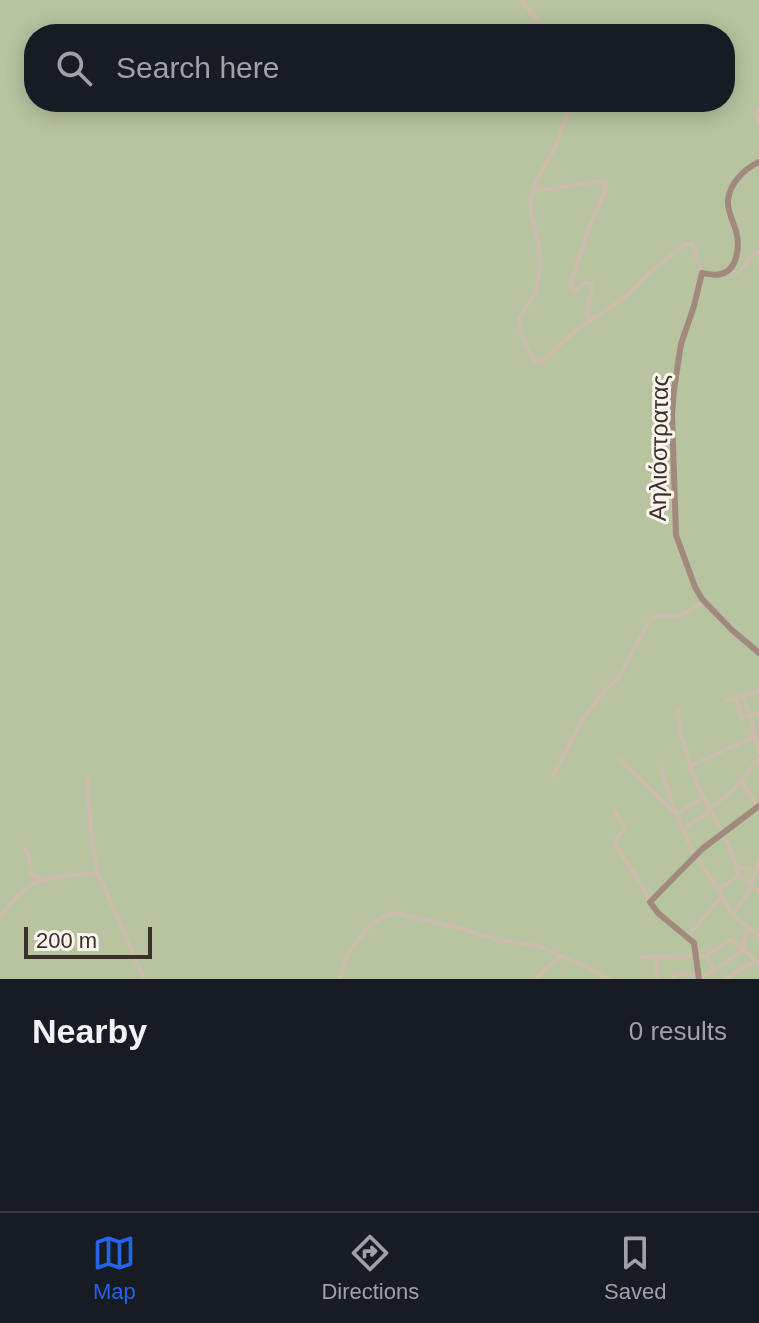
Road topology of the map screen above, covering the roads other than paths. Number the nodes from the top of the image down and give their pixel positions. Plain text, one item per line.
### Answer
1 (520, 0) edge
2 (542, 24) edge
3 (759, 111) edge
4 (567, 112) edge
5 (759, 124) edge
6 (759, 162) edge
7 (532, 192) junction
8 (759, 252) edge
9 (730, 269) junction
10 (702, 273) junction
11 (589, 322) junction
12 (704, 602) junction
13 (759, 653) edge
14 (759, 691) edge
15 (744, 696) junction
16 (736, 698) junction
17 (726, 701) dead end
18 (678, 709) dead end
19 (759, 713) edge
20 (749, 716) junction
21 (755, 737) junction
22 (759, 752) edge
23 (620, 760) dead end
24 (759, 760) edge
25 (690, 766) junction
26 (661, 768) dead end
27 (553, 776) dead end
28 (87, 778) dead end
29 (741, 781) junction
30 (703, 798) junction
31 (759, 807) edge
32 (614, 810) dead end
33 (709, 810) junction
34 (676, 814) junction
35 (682, 829) junction
36 (721, 834) junction
37 (25, 849) dead end
38 (695, 856) junction
39 (759, 859) edge
40 (735, 867) junction
41 (757, 870) junction
42 (98, 873) junction
43 (739, 876) junction
44 (48, 880) junction
45 (752, 886) junction
46 (717, 889) junction
47 (759, 891) edge
48 (721, 897) junction
49 (650, 902) junction
50 (733, 915) junction
51 (0, 917) edge
52 (747, 930) dead end
53 (759, 936) edge
54 (688, 937) junction
55 (743, 950) junction
56 (561, 956) junction
57 (696, 956) junction
58 (706, 956) junction
59 (642, 957) dead end
60 (656, 957) junction
61 (758, 962) edge
62 (714, 970) junction
63 (697, 978) edge
64 (144, 979) edge
65 (340, 979) edge
66 (535, 979) edge
67 (610, 979) edge
68 (657, 979) edge
69 (671, 979) edge
70 (725, 979) edge

1 - 2 street
3 - 5 street
4 - 7 street
6 - 9 street
7 - 11 street
7 - 11 street
8 - 9 street
9 - 10 street
10 - 11 street
10 - 12 street, Αηλιόστρατας
12 - 13 street, Αηλιόστρατας
12 - 27 street
14 - 15 street
15 - 16 street
15 - 20 street
16 - 17 street
16 - 20 street
18 - 25 street
19 - 20 street
20 - 21 street
21 - 22 street
21 - 25 street
23 - 34 street
24 - 29 street
25 - 30 street
26 - 34 street
28 - 42 street
29 - 31 street
29 - 33 street
30 - 33 street
30 - 34 street
31 - 36 street
32 - 49 street
33 - 35 street
33 - 36 street
34 - 35 street
35 - 38 street
36 - 38 street
36 - 40 street
37 - 44 street
38 - 46 street
38 - 49 street
39 - 41 street
40 - 41 street
40 - 43 street
41 - 45 street
42 - 44 street
42 - 64 street
43 - 45 street
43 - 46 street
44 - 51 street
45 - 47 street
45 - 50 street
46 - 48 street
48 - 50 street
48 - 54 street
49 - 54 street
50 - 53 street
52 - 55 street
54 - 57 street
55 - 58 street
55 - 61 street
55 - 62 street
56 - 65 street
56 - 66 street
56 - 67 street
57 - 58 street
57 - 60 street
57 - 63 street
58 - 62 street
59 - 60 street
60 - 68 street
61 - 70 street
62 - 63 street
63 - 69 street

